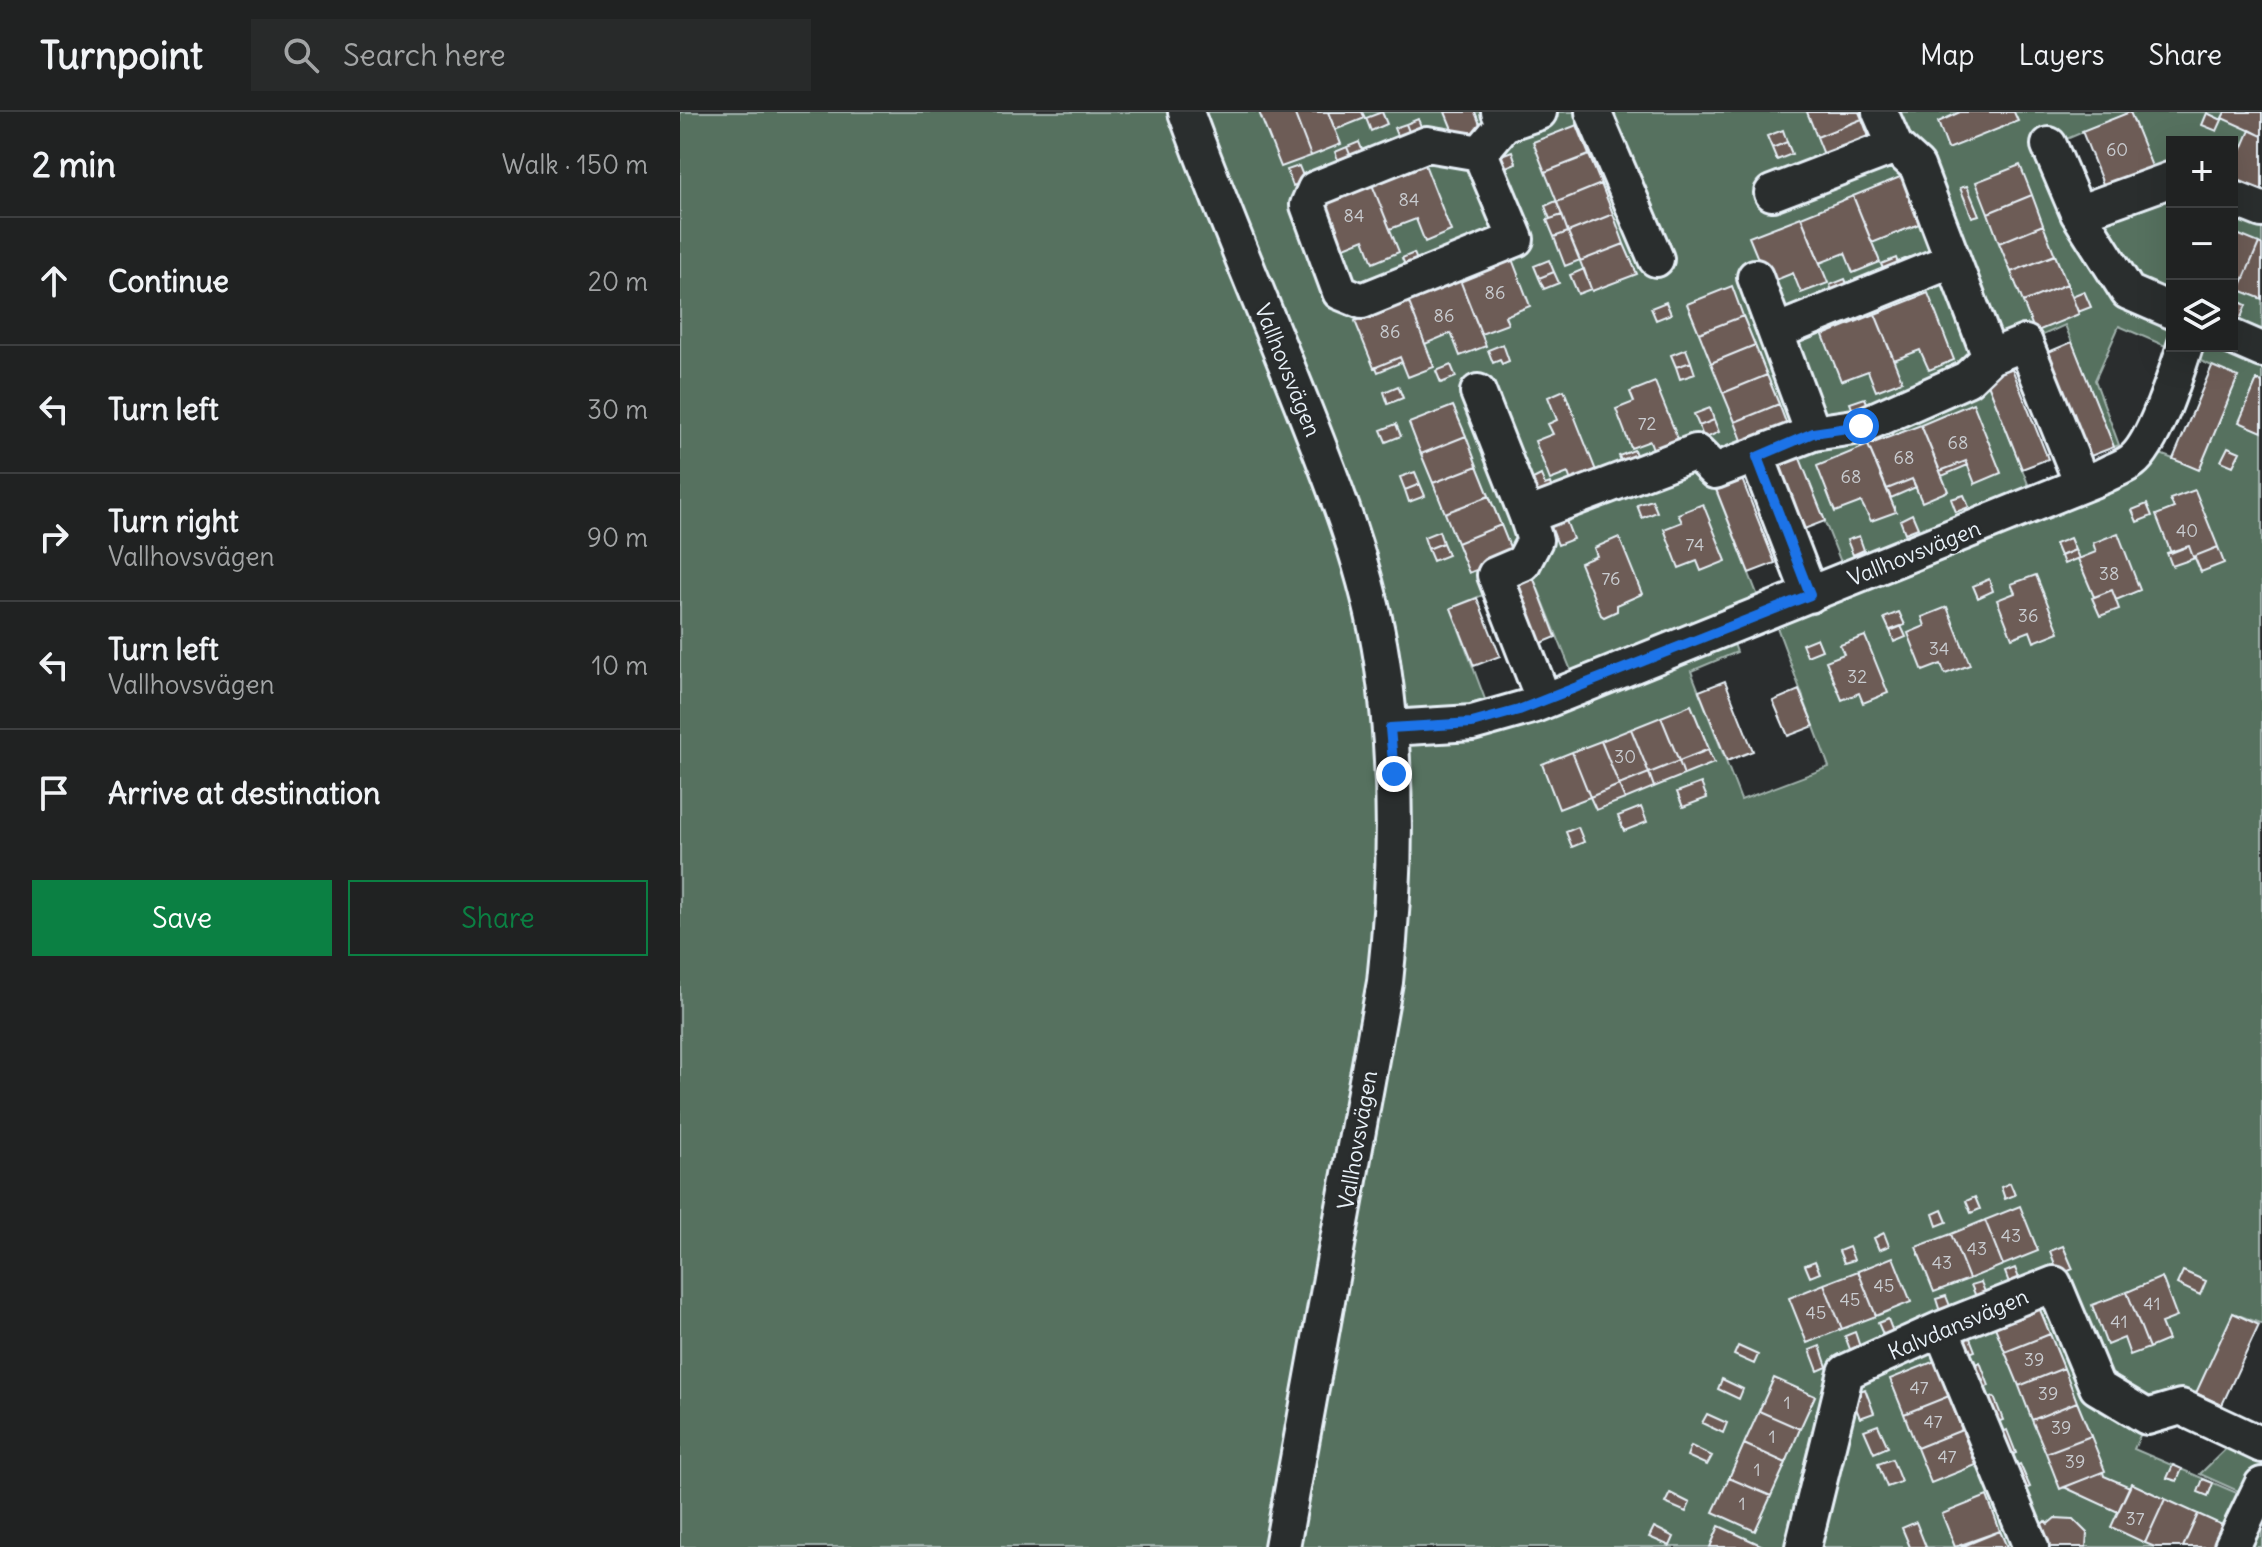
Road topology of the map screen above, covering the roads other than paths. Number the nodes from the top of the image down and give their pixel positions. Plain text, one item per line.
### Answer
1 (1186, 112) edge
2 (1539, 112) edge
3 (1593, 112) edge
4 (1880, 112) edge
5 (1502, 118) edge
6 (2049, 145) dead end
7 (1895, 146) junction
8 (1480, 153) junction
9 (2166, 181) edge
10 (1772, 193) dead end
11 (2238, 200) edge
12 (2262, 210) edge
13 (2078, 213) junction
14 (1656, 259) dead end
15 (1953, 260) junction
16 (1755, 277) dead end
17 (2166, 308) edge
18 (1776, 332) junction
19 (2238, 340) edge
20 (2262, 350) edge
21 (2183, 352) edge
22 (1990, 357) junction
23 (1478, 392) dead end
24 (1813, 433) junction
25 (1757, 457) junction
26 (2082, 484) junction
27 (1527, 516) junction
28 (1810, 595) junction
29 (1544, 701) junction
30 (1390, 728) junction
31 (1941, 1329) junction
32 (2262, 1445) edge
33 (2262, 1485) edge
34 (1282, 1547) edge
35 (1803, 1547) edge
36 (2031, 1547) edge
37 (2232, 1547) edge

1 - 30 street, Vallhovsvägen
2 - 5 street
3 - 14 street
4 - 7 street
5 - 8 street
6 - 13 street
7 - 10 street
7 - 15 street
8 - 8 street
9 - 13 street
11 - 12 street
13 - 17 street
15 - 18 street
15 - 22 street
16 - 18 street
18 - 24 street
19 - 20 street
21 - 26 street, Vallhovsvägen
22 - 24 street
22 - 26 street
23 - 27 street
24 - 25 street
25 - 27 street
25 - 28 street
26 - 28 street, Vallhovsvägen
27 - 29 street
28 - 29 street, Vallhovsvägen
29 - 30 street, Vallhovsvägen
30 - 34 street, Vallhovsvägen
31 - 32 street, Kalvdansvägen
31 - 35 street, Kalvdansvägen
31 - 36 street
33 - 37 street

